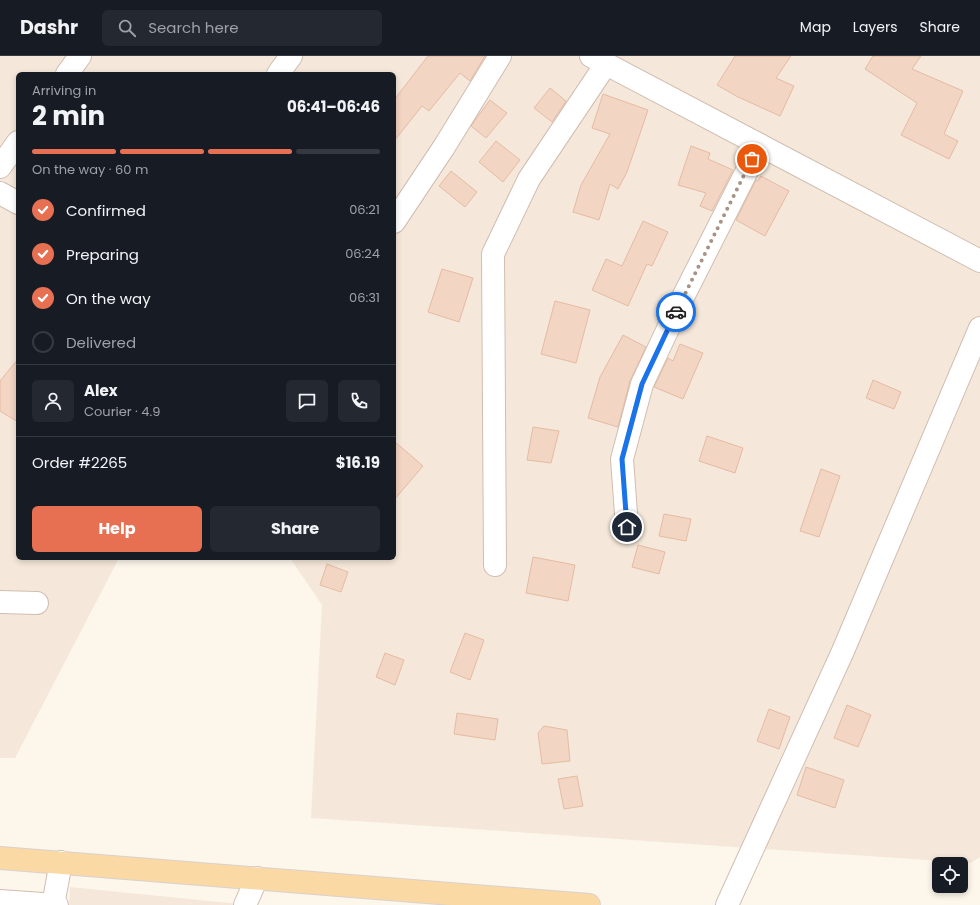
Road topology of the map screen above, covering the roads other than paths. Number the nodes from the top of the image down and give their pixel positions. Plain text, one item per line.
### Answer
1 (80, 56) edge
2 (290, 56) edge
3 (500, 56) edge
4 (598, 60) edge
5 (68, 72) edge
6 (279, 72) edge
7 (16, 145) edge
8 (760, 145) junction
9 (0, 167) edge
10 (0, 193) edge
11 (16, 202) edge
12 (396, 219) edge
13 (980, 261) edge
14 (980, 328) edge
15 (627, 527) dead end
16 (495, 565) dead end
17 (0, 602) edge
18 (37, 603) dead end
19 (0, 858) edge
20 (61, 862) junction
21 (257, 878) junction
22 (0, 901) edge
23 (53, 905) edge
24 (57, 905) edge
25 (245, 905) edge
26 (590, 905) edge
27 (726, 905) edge

1 - 5 street
2 - 6 street
3 - 12 street
4 - 8 street
4 - 16 street
7 - 9 street
8 - 13 street
8 - 15 street
10 - 11 street
14 - 27 street
17 - 18 street
19 - 20 main road
20 - 21 main road
20 - 23 street
21 - 25 street
21 - 26 main road
22 - 23 street
23 - 24 street

